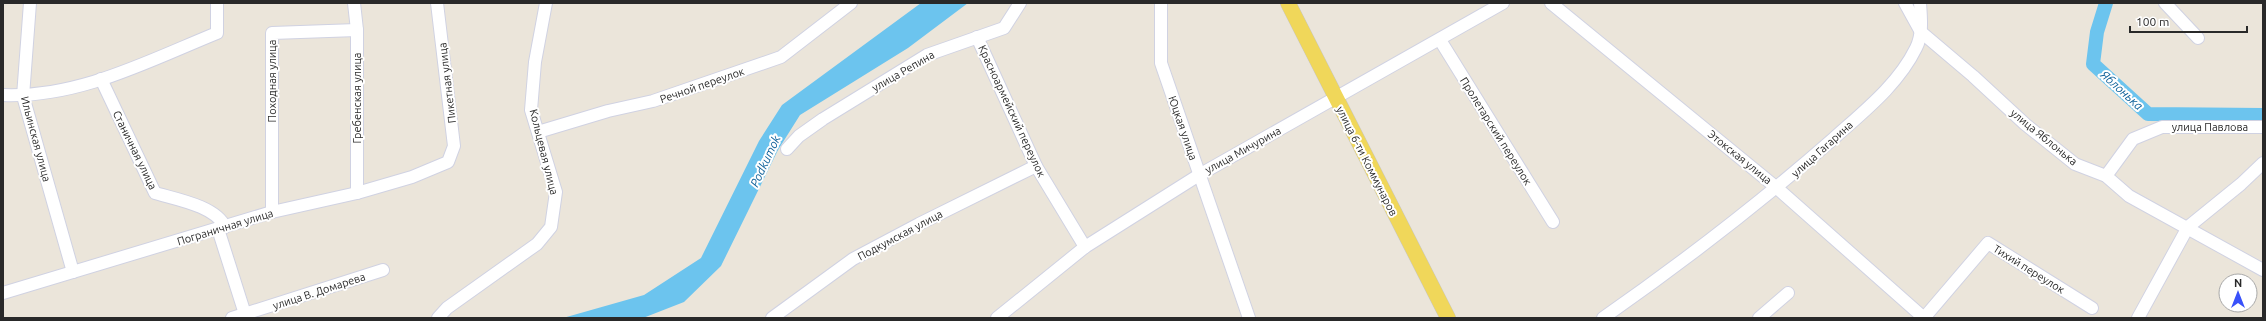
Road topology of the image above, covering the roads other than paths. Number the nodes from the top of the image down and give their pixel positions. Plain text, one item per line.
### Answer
1 (30, 3) edge
2 (217, 3) edge
3 (354, 3) edge
4 (437, 3) edge
5 (851, 3) edge
6 (1020, 3) edge
7 (1161, 3) edge
8 (1288, 3) edge
9 (1503, 3) edge
10 (1551, 3) edge
11 (1905, 3) edge
12 (1920, 3) edge
13 (2165, 3) edge
14 (548, 4) edge
15 (357, 30) junction
16 (1921, 32) junction
17 (977, 37) junction
18 (2198, 38) dead end
19 (1440, 40) junction
20 (101, 79) junction
21 (3, 95) edge
22 (22, 96) junction
23 (1335, 99) junction
24 (2263, 127) edge
25 (538, 132) junction
26 (786, 149) dead end
27 (448, 162) joint
28 (2263, 163) edge
29 (1036, 166) junction
30 (1199, 175) junction
31 (2106, 176) junction
32 (1778, 188) junction
33 (358, 193) junction
34 (272, 212) junction
35 (1553, 222) dead end
36 (2188, 227) junction
37 (222, 228) junction
38 (1085, 247) junction
39 (383, 270) dead end
40 (2263, 270) edge
41 (72, 272) junction
42 (3, 293) edge
43 (1788, 293) dead end
44 (2092, 308) dead end
45 (245, 316) edge
46 (232, 318) edge
47 (438, 318) edge
48 (774, 318) edge
49 (997, 318) edge
50 (1249, 318) edge
51 (1448, 318) edge
52 (1603, 318) edge
53 (1759, 318) edge
54 (1924, 318) edge
55 (2138, 318) edge

1 - 22 street, Ильинская улица
2 - 20 street
3 - 15 street, Гребенская улица
4 - 27 street, Пикетная улица
5 - 25 street, Речной переулок
6 - 17 street, улица Репина
7 - 30 street, Юцкая улица
8 - 23 main road, улица 6-ти Коммунаров
9 - 19 street, улица Мичурина
10 - 32 street, Этокская улица
11 - 16 street
12 - 16 street, улица Гагарина
13 - 18 street
14 - 25 street, Кольцевая улица
15 - 33 street, Гребенская улица
15 - 34 street, Походная улица
16 - 31 street, улица Яблонька
16 - 32 street, улица Гагарина
17 - 26 street, улица Репина
17 - 29 street, Красноармейский переулок
19 - 23 street, улица Мичурина
19 - 35 street, Пролетарский переулок
20 - 22 street
20 - 37 street, Станичная улица
21 - 22 street
22 - 41 street, Ильинская улица
23 - 30 street, улица Мичурина
23 - 51 main road, улица 6-ти Коммунаров
24 - 31 street, улица Павлова
25 - 47 street, Кольцевая улица
27 - 33 street, Пограничная улица
28 - 36 street
29 - 38 street, Красноармейский переулок
29 - 48 street, Подкумская улица
30 - 38 street, улица Мичурина
30 - 50 street, Юцкая улица
31 - 36 street, улица Яблонька
32 - 52 street, улица Гагарина
32 - 54 street, Этокская улица
33 - 34 street, Пограничная улица
34 - 37 street, Пограничная улица
36 - 40 street, улица Яблонька
36 - 55 street
37 - 41 street, Пограничная улица
37 - 45 street, Станичная улица
38 - 49 street, улица Мичурина
39 - 45 street, улица В. Домарева
41 - 42 street, Пограничная улица
43 - 53 street
44 - 54 street, Тихий переулок
45 - 46 street, улица В. Домарева

